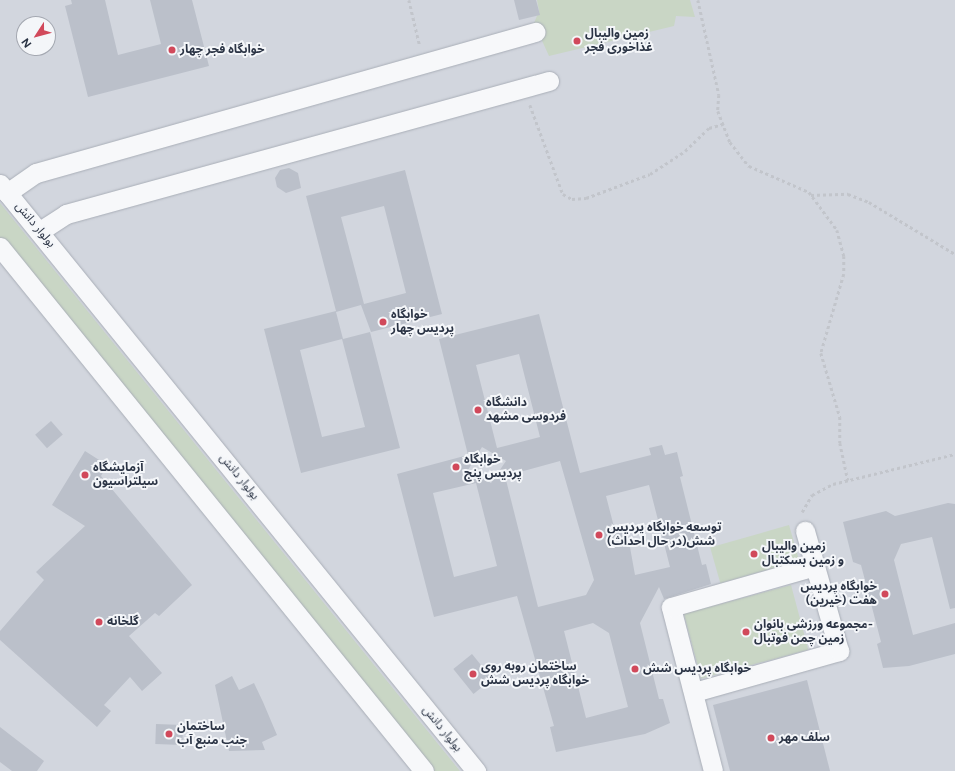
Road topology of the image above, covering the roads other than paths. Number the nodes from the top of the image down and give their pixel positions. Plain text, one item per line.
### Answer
1 (535, 32) dead end
2 (549, 81) dead end
3 (4, 188) edge
4 (40, 231) junction
5 (0, 247) edge
6 (806, 531) dead end
7 (815, 566) junction
8 (694, 692) junction
9 (424, 771) edge
10 (476, 771) edge
11 (713, 771) edge

1 - 3 lane
2 - 4 lane
3 - 4 lane, بولوار دانش
4 - 10 lane, بولوار دانش
5 - 9 lane
6 - 7 lane
7 - 8 lane
7 - 8 lane
8 - 11 lane

